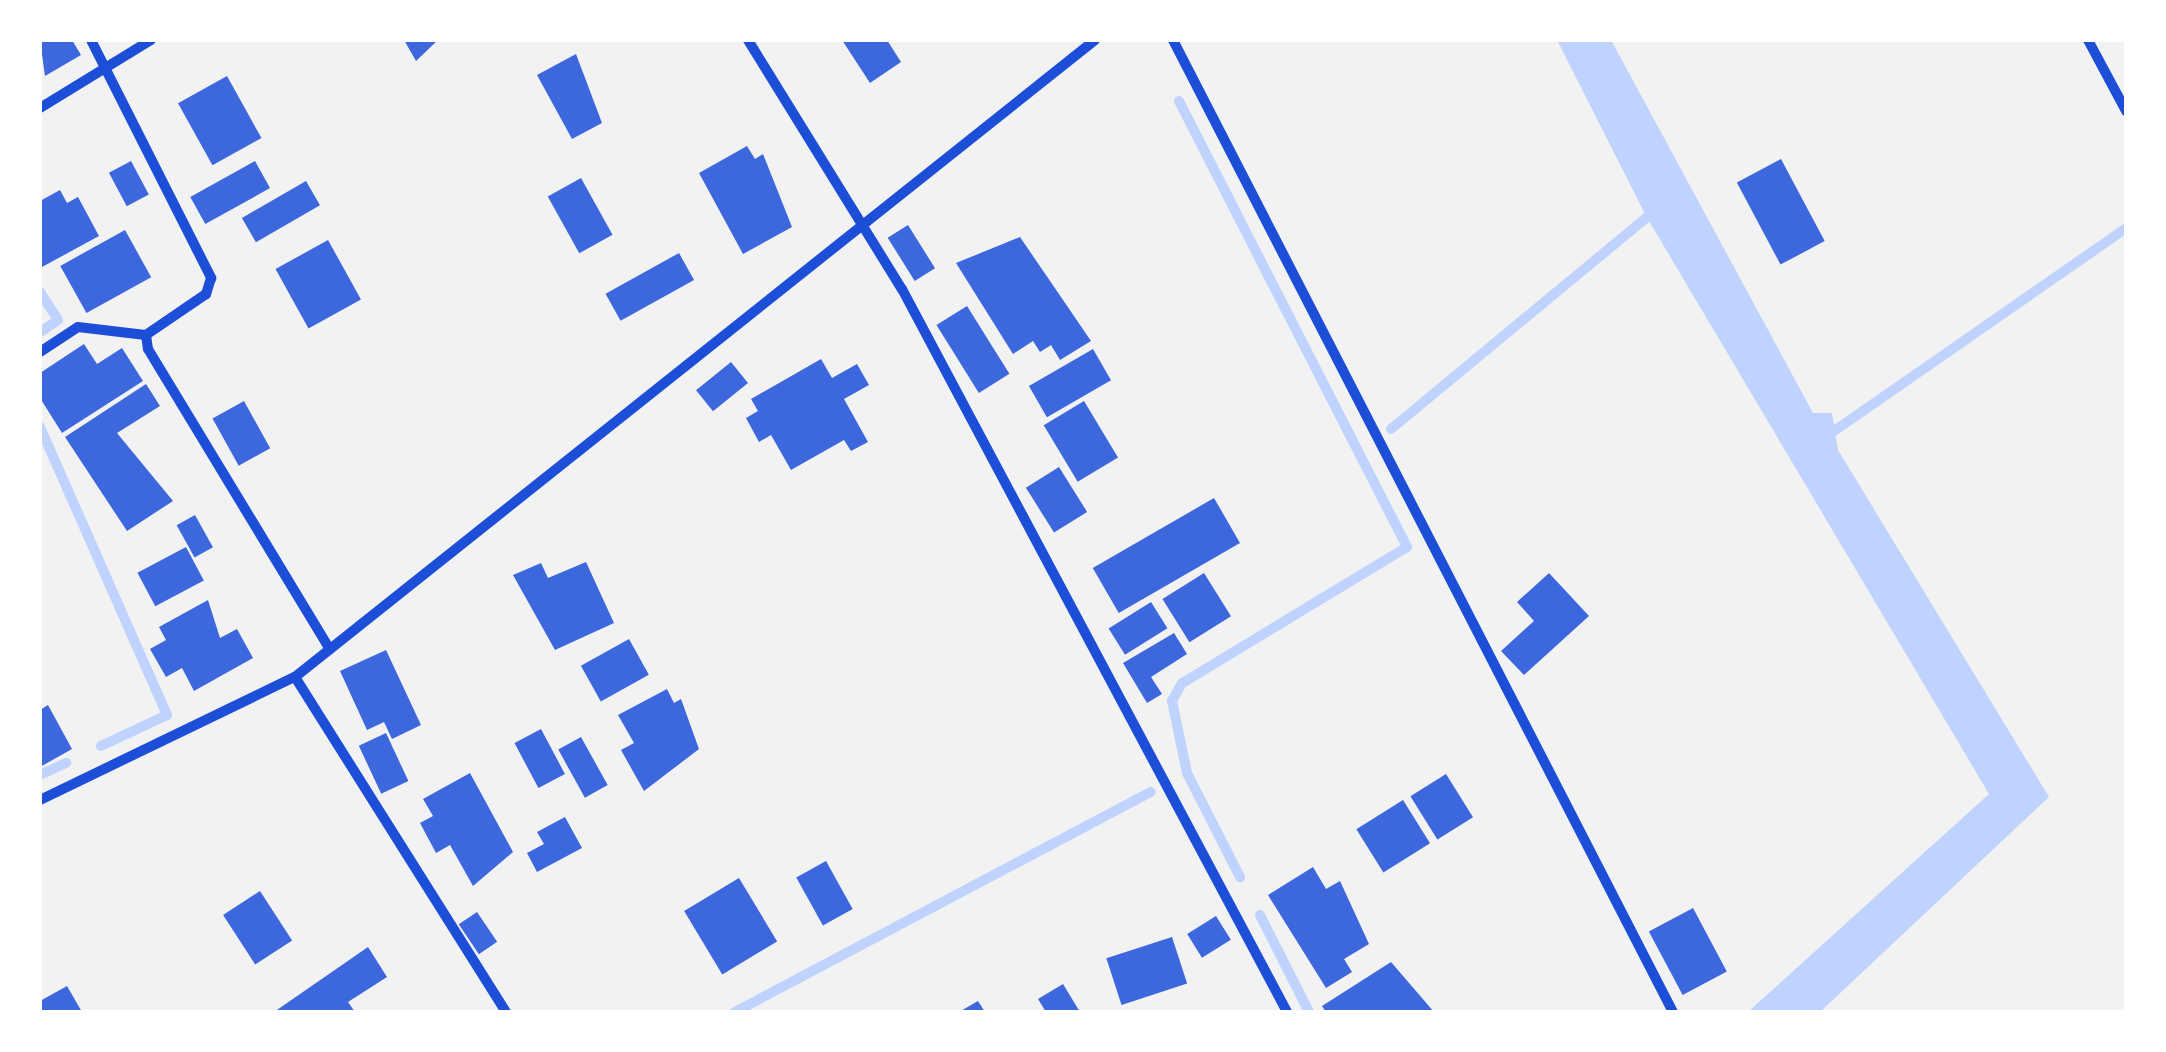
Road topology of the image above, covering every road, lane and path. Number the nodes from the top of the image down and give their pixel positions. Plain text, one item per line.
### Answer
1 (91, 40) edge
2 (151, 40) edge
3 (748, 40) edge
4 (1095, 40) edge
5 (1173, 40) edge
6 (2088, 40) edge
7 (105, 68) junction
8 (40, 108) edge
9 (2126, 111) edge
10 (861, 233) junction
11 (146, 335) junction
12 (40, 352) edge
13 (330, 649) junction
14 (295, 677) junction
15 (40, 800) edge
16 (506, 1012) edge
17 (1287, 1012) edge
18 (1673, 1012) edge

1 - 7 street
2 - 7 street
3 - 10 street
4 - 10 street
5 - 18 street
6 - 9 street
7 - 8 street
7 - 11 street
10 - 13 street
10 - 17 street
11 - 12 street
11 - 13 street
13 - 14 street
14 - 15 street
14 - 16 street

